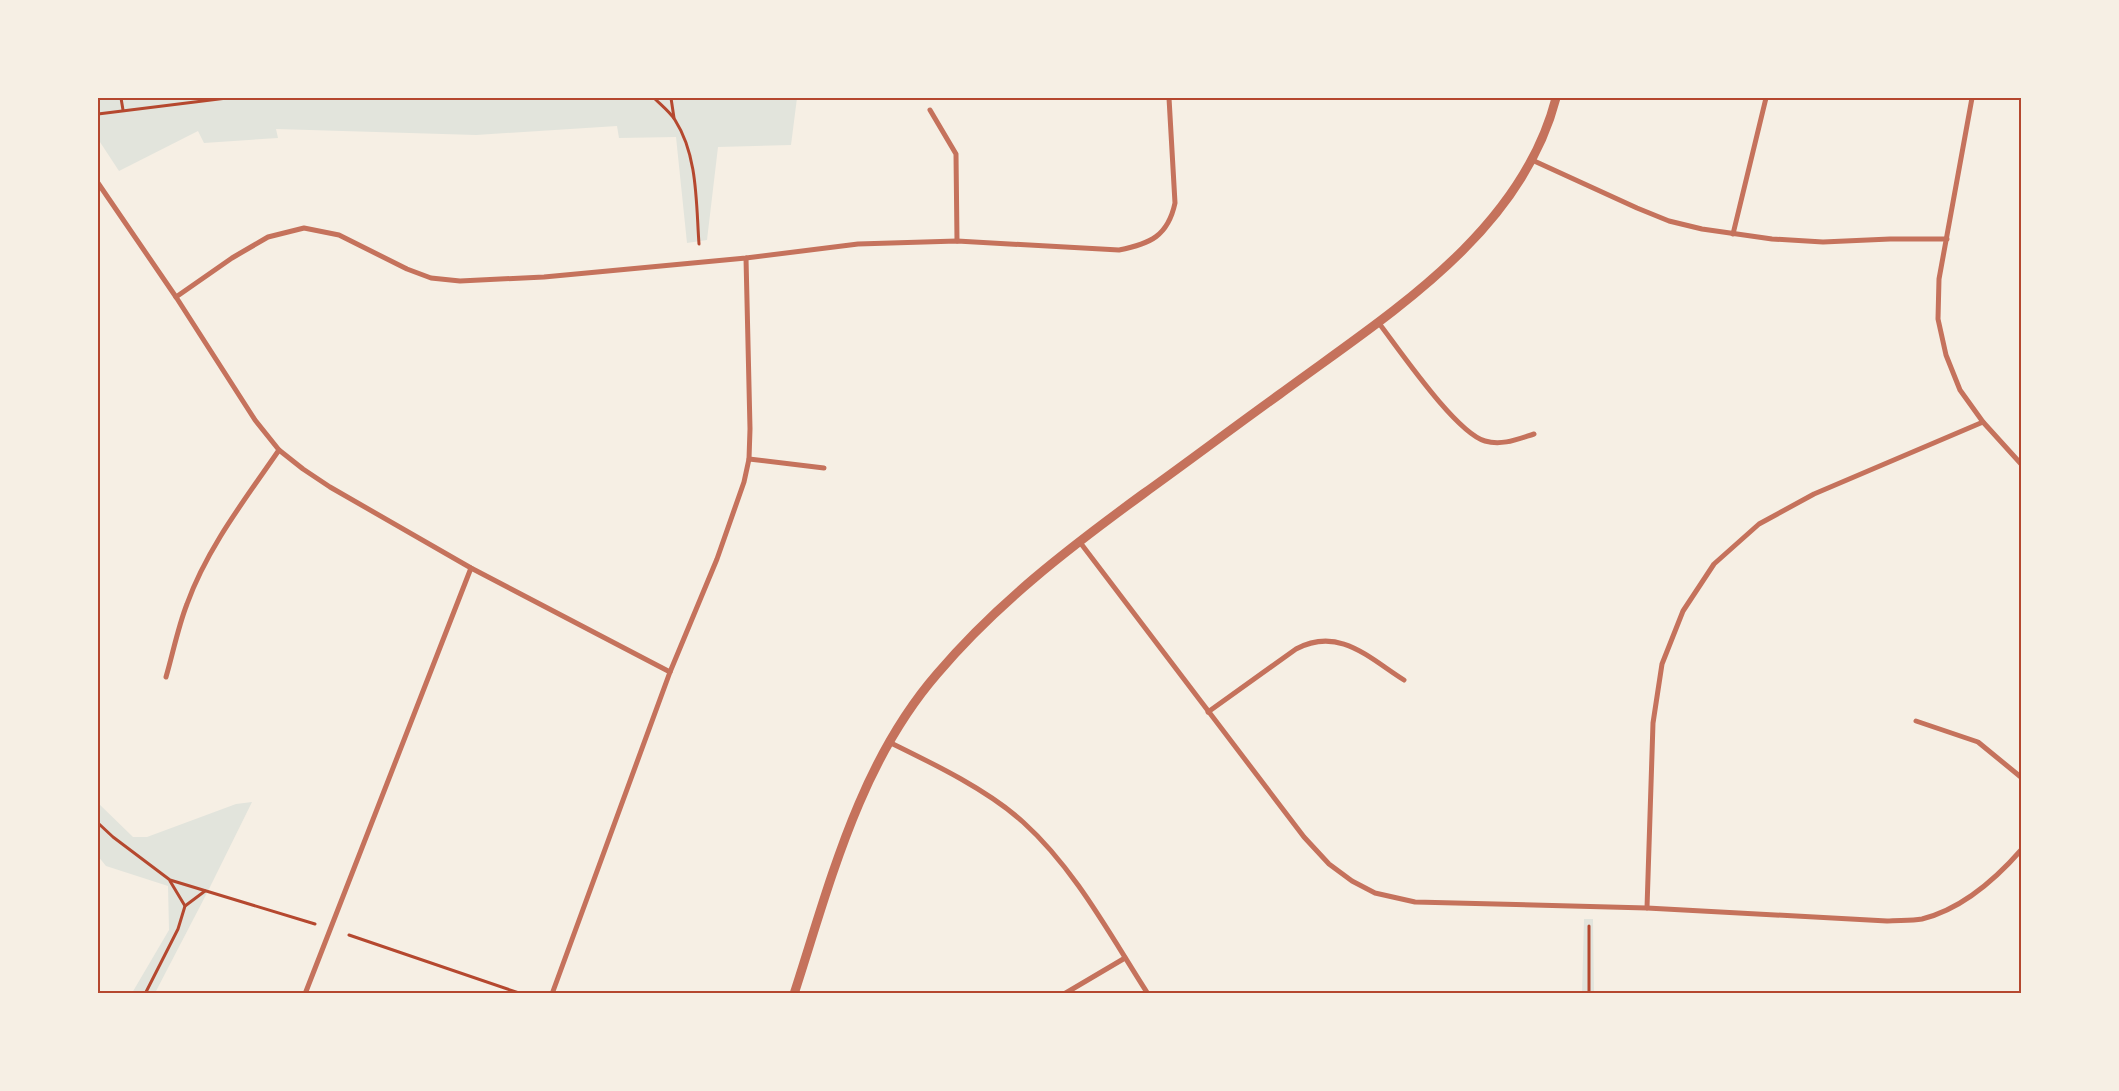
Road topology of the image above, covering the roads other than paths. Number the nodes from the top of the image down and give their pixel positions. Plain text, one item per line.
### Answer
1 (1169, 98) edge
2 (1556, 98) edge
3 (1766, 98) edge
4 (1972, 98) edge
5 (930, 110) dead end
6 (1532, 160) junction
7 (98, 183) edge
8 (1733, 234) junction
9 (1947, 239) junction
10 (957, 241) junction
11 (746, 258) junction
12 (176, 297) junction
13 (1378, 322) junction
14 (1983, 422) junction
15 (1534, 434) dead end
16 (279, 450) junction
17 (748, 459) junction
18 (2022, 465) edge
19 (824, 468) dead end
20 (1079, 541) junction
21 (471, 568) junction
22 (670, 672) junction
23 (166, 677) dead end
24 (1404, 680) dead end
25 (1208, 712) junction
26 (1916, 721) dead end
27 (889, 742) junction
28 (2022, 778) edge
29 (2022, 849) edge
30 (1647, 908) junction
31 (1125, 958) junction
32 (305, 994) edge
33 (552, 994) edge
34 (794, 994) edge
35 (1064, 994) edge
36 (1148, 994) edge

1 - 10 street
2 - 6 street
3 - 8 street
4 - 9 street
5 - 10 street
6 - 8 street
6 - 13 street
7 - 12 street
8 - 9 street
9 - 14 street
10 - 11 street
11 - 12 street
11 - 17 street
12 - 16 street
13 - 15 street
13 - 20 street
14 - 18 street
14 - 30 street
16 - 21 street
16 - 23 street
17 - 19 street
17 - 22 street
20 - 25 street
20 - 27 street
21 - 22 street
21 - 32 street
22 - 33 street
24 - 25 street
25 - 30 street
26 - 28 street
27 - 31 street
27 - 34 street
29 - 30 street
31 - 35 street
31 - 36 street

